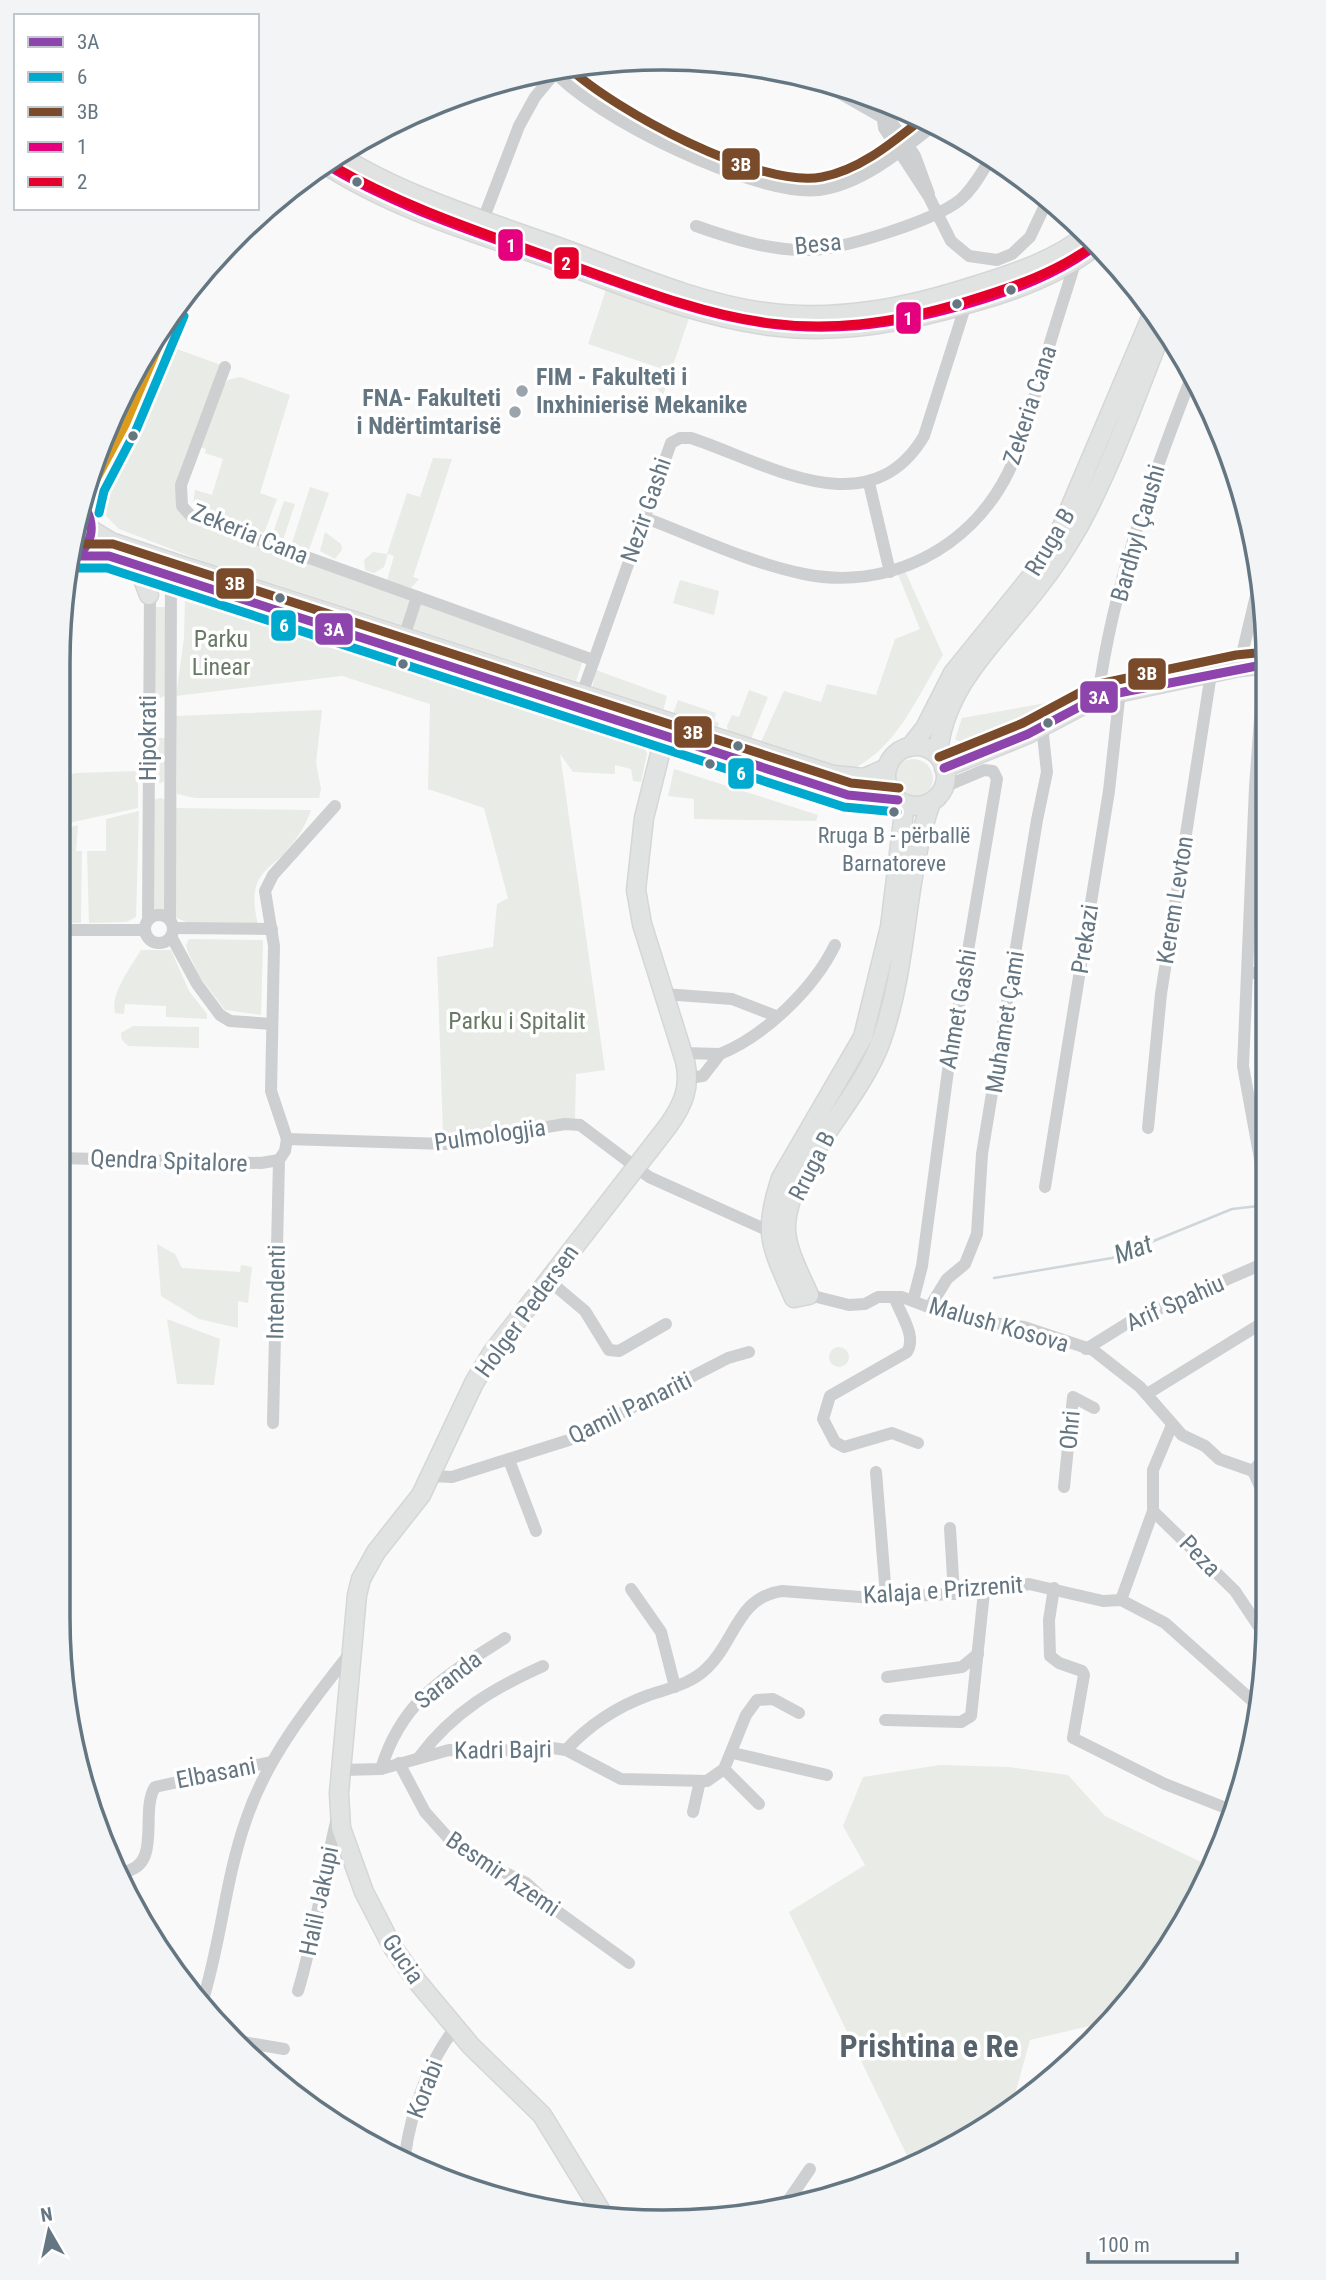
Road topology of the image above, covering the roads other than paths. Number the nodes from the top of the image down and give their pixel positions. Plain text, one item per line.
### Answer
1 (563, 79) edge
2 (546, 81) edge
3 (868, 106) edge
4 (925, 131) edge
5 (904, 148) junction
6 (347, 161) edge
7 (986, 166) edge
8 (335, 170) edge
9 (1044, 209) edge
10 (937, 214) junction
11 (696, 226) dead end
12 (480, 227) junction
13 (1078, 240) edge
14 (1089, 251) edge
15 (1076, 260) junction
16 (967, 304) junction
17 (1148, 323) edge
18 (1162, 343) edge
19 (151, 362) edge
20 (225, 367) dead end
21 (1188, 387) edge
22 (107, 457) edge
23 (869, 483) junction
24 (88, 517) edge
25 (643, 517) junction
26 (93, 531) junction
27 (80, 553) edge
28 (79, 557) edge
29 (123, 560) junction
30 (165, 568) junction
31 (890, 572) junction
32 (149, 595) junction
33 (417, 597) junction
34 (1253, 607) edge
35 (404, 637) junction
36 (593, 660) junction
37 (1256, 665) edge
38 (1239, 667) junction
39 (1211, 674) junction
40 (1121, 690) junction
41 (582, 694) junction
42 (1098, 697) junction
43 (1042, 726) junction
44 (665, 729) junction
45 (910, 747) junction
46 (941, 762) junction
47 (887, 768) junction
48 (944, 787) junction
49 (902, 802) junction
50 (931, 802) junction
51 (335, 806) dead end
52 (1256, 827) edge
53 (145, 925) junction
54 (172, 928) junction
55 (70, 929) edge
56 (272, 929) junction
57 (835, 946) dead end
58 (1247, 973) junction
59 (1256, 973) edge
60 (664, 994) junction
61 (776, 1016) junction
62 (272, 1024) junction
63 (682, 1052) junction
64 (720, 1054) junction
65 (688, 1078) junction
66 (1148, 1128) dead end
67 (1256, 1138) edge
68 (287, 1139) junction
69 (70, 1158) edge
70 (279, 1160) junction
71 (636, 1167) junction
72 (1045, 1187) dead end
73 (769, 1231) junction
74 (1256, 1267) edge
75 (547, 1279) junction
76 (809, 1295) junction
77 (895, 1299) junction
78 (913, 1301) junction
79 (931, 1306) junction
80 (666, 1324) dead end
81 (1256, 1327) edge
82 (1086, 1349) junction
83 (749, 1352) dead end
84 (1147, 1394) junction
85 (1094, 1408) dead end
86 (273, 1423) dead end
87 (1172, 1425) junction
88 (918, 1443) dead end
89 (509, 1460) junction
90 (1256, 1469) edge
91 (876, 1472) dead end
92 (431, 1476) junction
93 (1064, 1487) dead end
94 (1153, 1511) junction
95 (950, 1528) dead end
96 (536, 1531) dead end
97 (1054, 1588) junction
98 (631, 1589) dead end
99 (984, 1592) junction
100 (954, 1594) junction
101 (886, 1596) junction
102 (1121, 1600) junction
103 (1256, 1622) edge
104 (505, 1638) dead end
105 (352, 1651) junction
106 (978, 1654) junction
107 (543, 1666) dead end
108 (887, 1676) dead end
109 (674, 1687) junction
110 (1250, 1699) edge
111 (799, 1713) dead end
112 (885, 1720) dead end
113 (566, 1750) junction
114 (733, 1753) junction
115 (420, 1756) junction
116 (271, 1762) junction
117 (400, 1763) junction
118 (381, 1769) junction
119 (724, 1769) junction
120 (342, 1770) junction
121 (827, 1775) dead end
122 (700, 1781) junction
123 (759, 1804) dead end
124 (1225, 1808) edge
125 (339, 1810) junction
126 (693, 1812) dead end
127 (127, 1870) edge
128 (629, 1964) dead end
129 (298, 1991) dead end
130 (205, 1992) edge
131 (456, 2027) junction
132 (252, 2043) edge
133 (284, 2049) dead end
134 (405, 2151) edge
135 (810, 2169) dead end
136 (791, 2196) edge
137 (598, 2206) edge

1 - 5 street
2 - 12 street
3 - 5 street
4 - 5 street
5 - 10 street
6 - 12 main road
7 - 10 street, Besa
8 - 12 main road
9 - 10 street
10 - 11 street, Besa
12 - 13 main road
12 - 16 main road
14 - 15 main road
15 - 16 main road
15 - 31 street, Zekeria Cana
16 - 23 street, Nezir Gashi
17 - 45 main road, Rruga B
18 - 46 main road, Rruga B
19 - 22 main road
20 - 33 street, Zekeria Cana
21 - 42 street, Bardhyl Çaushi
23 - 25 street, Nezir Gashi
23 - 31 street
24 - 26 main road
25 - 31 street, Zekeria Cana
25 - 36 street, Nezir Gashi
26 - 27 main road
26 - 30 main road
28 - 29 main road
29 - 30 main road
29 - 32 main road
30 - 32 street, Hipokrati
30 - 35 main road
30 - 44 main road
30 - 54 street, Hipokrati
32 - 53 street, Hipokrati
33 - 35 street
33 - 36 street, Zekeria Cana
34 - 38 street
35 - 41 main road
36 - 41 street, Nezir Gashi
37 - 38 main road
38 - 39 main road
39 - 40 main road
39 - 66 street, Kerem Levton
40 - 42 main road
40 - 72 street, Prekazi
41 - 44 main road
42 - 43 main road
43 - 46 main road
43 - 79 street, Muhamet Çami
44 - 47 main road
44 - 49 main road
44 - 60 main road, Holger Pedersen
45 - 46 main road
45 - 47 main road
46 - 48 main road
47 - 49 main road
48 - 50 main road
48 - 78 street, Ahmet Gashi
49 - 50 main road
49 - 73 main road, Rruga B
50 - 76 main road, Rruga B
51 - 56 street
52 - 58 street
53 - 54 street
53 - 54 street
53 - 55 street
54 - 56 street
54 - 62 street
56 - 62 street
57 - 61 street
58 - 59 street
58 - 67 street
60 - 61 street
60 - 63 main road, Holger Pedersen
61 - 64 street
62 - 68 street
63 - 64 street
63 - 65 main road, Holger Pedersen
64 - 65 street
65 - 71 main road, Holger Pedersen
68 - 70 street, Intendenti
68 - 71 street, Pulmologjia
69 - 70 street, Qendra Spitalore
70 - 86 street, Intendenti
71 - 73 street
71 - 75 main road, Holger Pedersen
73 - 76 main road, Rruga B
74 - 82 street, Arif Spahiu
75 - 80 street
75 - 92 main road, Holger Pedersen
76 - 77 street, Malush Kosova
77 - 78 street, Malush Kosova
77 - 88 street
78 - 79 street, Malush Kosova
79 - 82 street, Malush Kosova
81 - 84 street
82 - 84 street, Malush Kosova
83 - 89 street, Qamil Panariti
84 - 87 street, Malush Kosova
85 - 93 street, Ohri
87 - 90 street, Malush Kosova
87 - 94 street
89 - 92 street, Qamil Panariti
89 - 96 street
91 - 101 street
92 - 105 main road, Holger Pedersen
94 - 102 street
94 - 103 street, Peza
95 - 100 street
97 - 99 street, Kalaja e Prizrenit
97 - 102 street, Kalaja e Prizrenit
97 - 124 street
98 - 109 street
99 - 100 street, Kalaja e Prizrenit
99 - 106 street
100 - 101 street, Kalaja e Prizrenit
101 - 109 street, Kalaja e Prizrenit
102 - 110 street, Kalaja e Prizrenit
104 - 118 street, Saranda
105 - 116 street
105 - 120 main road, Gucia
106 - 108 street
106 - 112 street
107 - 115 street, Kadri Bajri
109 - 113 street, Kalaja e Prizrenit
111 - 114 street
113 - 115 street, Kadri Bajri
113 - 122 street, Kadri Bajri
114 - 119 street
114 - 121 street
115 - 117 street, Kadri Bajri
116 - 127 street, Elbasani
116 - 130 street
117 - 118 street, Kadri Bajri
117 - 128 street, Besmir Azemi
118 - 120 street, Kadri Bajri
119 - 122 street, Kadri Bajri
119 - 123 street
120 - 125 main road, Gucia
122 - 126 street
125 - 129 street, Halil Jakupi
125 - 131 main road, Gucia
131 - 134 street, Korabi
131 - 137 main road, Gucia
132 - 133 street
135 - 136 street

